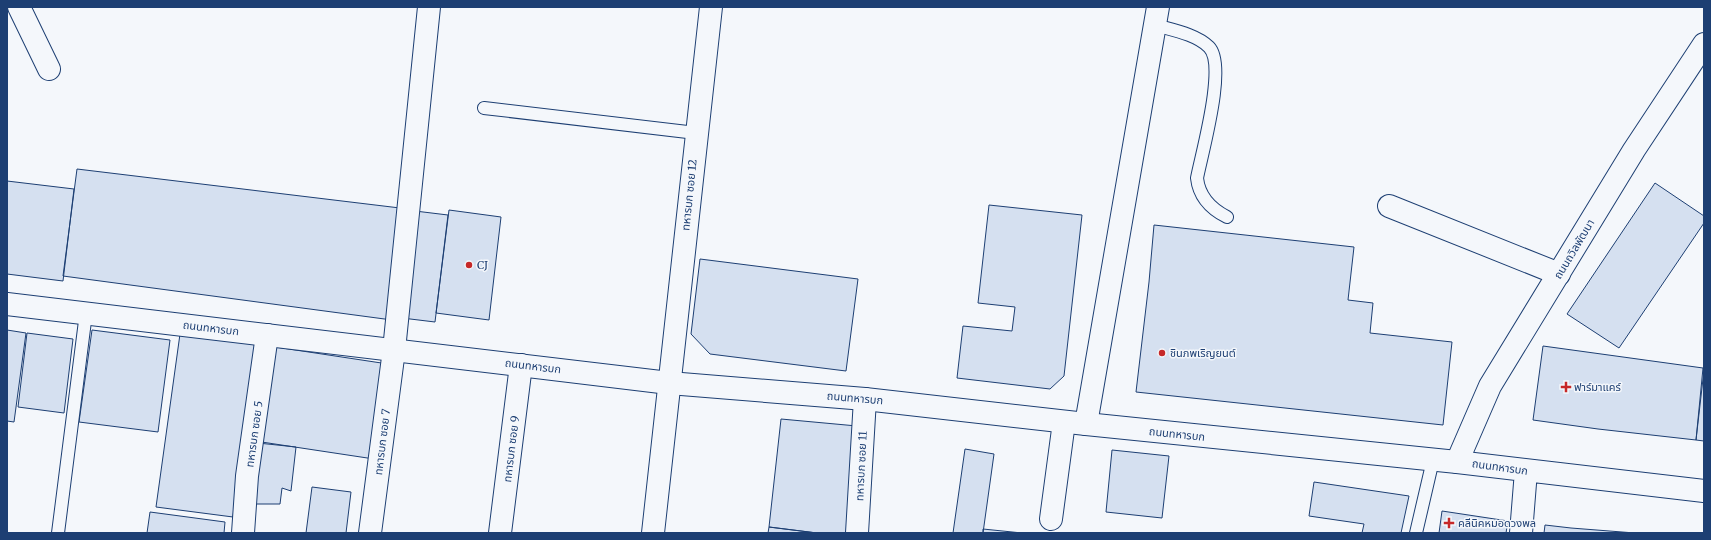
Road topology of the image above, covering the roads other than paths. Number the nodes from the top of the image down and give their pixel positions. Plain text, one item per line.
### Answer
1 (19, 7) edge
2 (429, 7) edge
3 (711, 7) edge
4 (1157, 16) edge
5 (1704, 44) edge
6 (49, 69) dead end
7 (484, 108) dead end
8 (696, 133) junction
9 (1389, 206) dead end
10 (1227, 217) dead end
11 (1559, 274) junction
12 (7, 304) edge
13 (86, 313) junction
14 (267, 335) junction
15 (394, 350) junction
16 (522, 365) junction
17 (669, 382) junction
18 (865, 399) junction
19 (1064, 422) junction
20 (1086, 424) junction
21 (1433, 460) junction
22 (1457, 462) junction
23 (1526, 471) junction
24 (1704, 491) edge
25 (1051, 519) dead end
26 (58, 533) edge
27 (243, 533) edge
28 (370, 533) edge
29 (500, 533) edge
30 (653, 533) edge
31 (858, 533) edge
32 (1416, 533) edge
33 (1521, 533) edge

1 - 6 street
2 - 15 street, ทหารบก ซอย 7
3 - 8 street, ทหารบก ซอย 12
4 - 10 lane
4 - 20 street
5 - 11 street, ถนนถวิลพัฒนา
7 - 8 lane
8 - 17 street, ทหารบก ซอย 12
9 - 11 street
11 - 22 street, ถนนถวิลพัฒนา
12 - 13 street, ถนนทหารบก
13 - 14 street, ถนนทหารบก
13 - 26 lane
14 - 15 street, ถนนทหารบก
14 - 27 street, ทหารบก ซอย 5
15 - 16 street, ถนนทหารบก
15 - 28 street, ทหารบก ซอย 7
16 - 17 street, ถนนทหารบก
16 - 29 street, ทหารบก ซอย 9
17 - 18 street, ถนนทหารบก
17 - 30 street, ทหารบก ซอย 12
18 - 19 street, ถนนทหารบก
18 - 31 street, ทหารบก ซอย 11
19 - 20 street, ถนนทหารบก
19 - 25 street
20 - 21 street, ถนนทหารบก
21 - 22 street, ถนนทหารบก
21 - 32 lane
22 - 23 street, ถนนทหารบก
23 - 24 street, ถนนทหารบก
23 - 33 street

